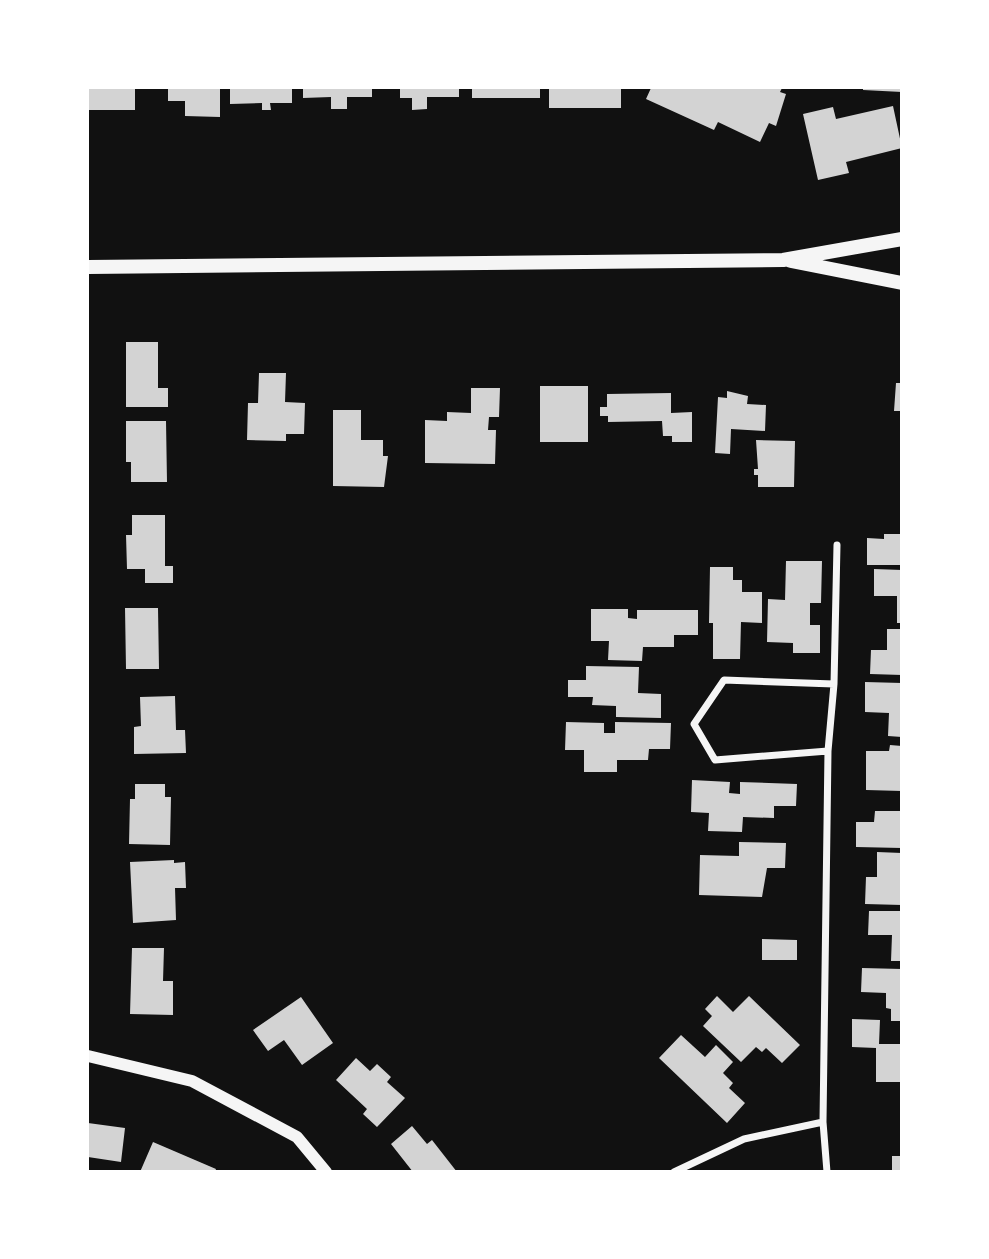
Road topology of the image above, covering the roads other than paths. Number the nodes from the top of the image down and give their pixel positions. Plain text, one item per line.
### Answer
1 (901, 239) edge
2 (783, 260) junction
3 (88, 267) edge
4 (901, 282) edge
5 (837, 545) dead end
6 (834, 684) junction
7 (828, 751) junction
8 (88, 1056) edge
9 (823, 1122) junction
10 (326, 1171) edge
11 (674, 1171) edge
12 (827, 1171) edge

1 - 2 main road
2 - 3 main road
2 - 4 main road
5 - 6 street
6 - 7 street
6 - 7 street
7 - 9 street
8 - 10 street
9 - 11 street
9 - 12 street

